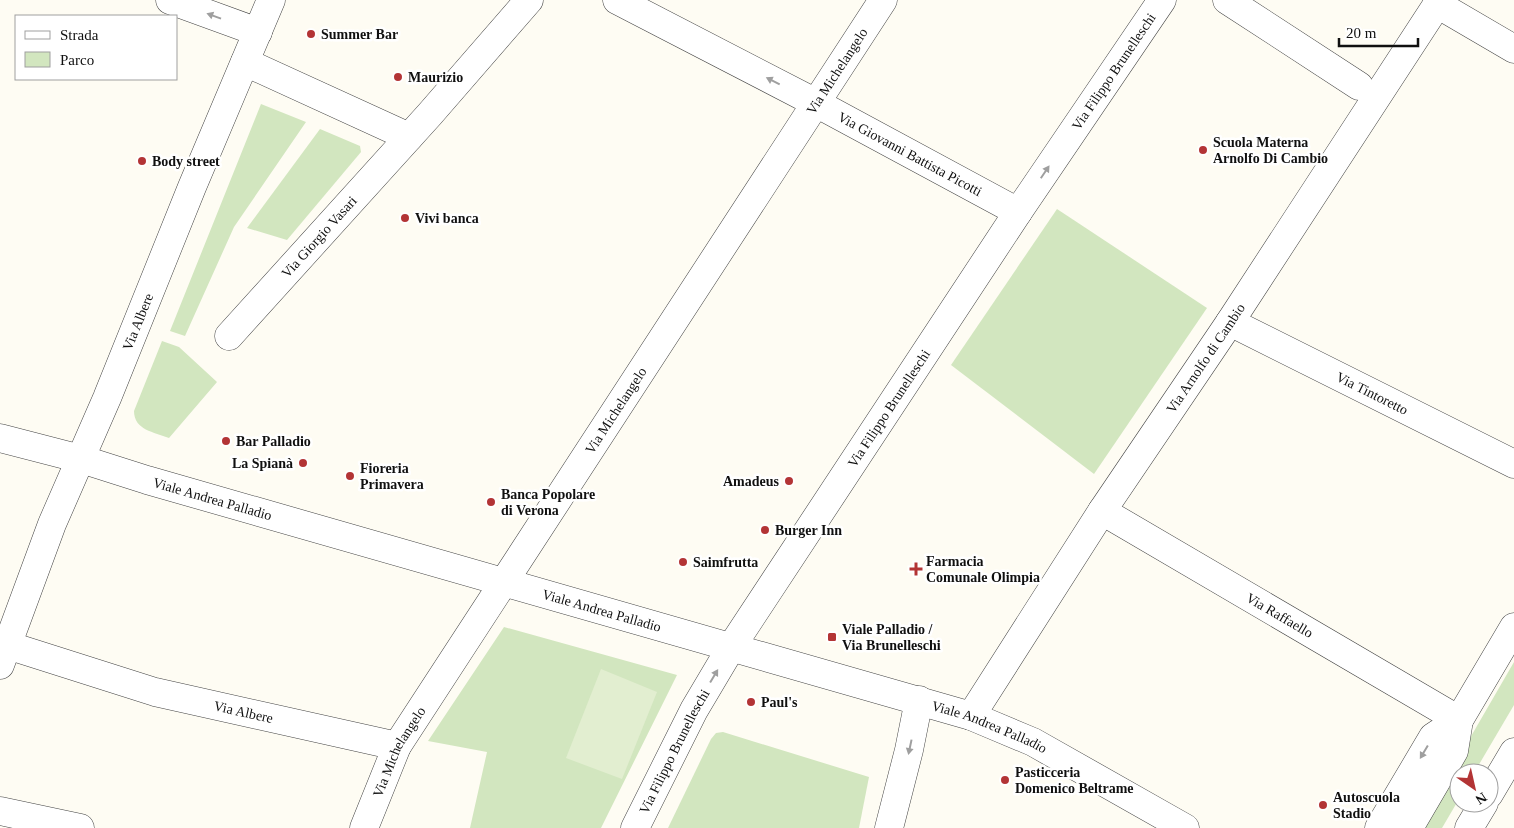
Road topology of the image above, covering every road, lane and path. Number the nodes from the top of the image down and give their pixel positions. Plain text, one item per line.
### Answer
1 (170, 0) edge
2 (271, 0) edge
3 (530, 0) edge
4 (617, 0) edge
5 (883, 0) edge
6 (1162, 0) edge
7 (1227, 0) edge
8 (1439, 2) edge
9 (258, 32) junction
10 (1514, 49) edge
11 (245, 62) junction
12 (1359, 86) dead end
13 (816, 103) junction
14 (408, 137) junction
15 (1018, 212) junction
16 (1230, 322) junction
17 (229, 336) dead end
18 (0, 438) edge
19 (81, 458) junction
20 (1514, 464) edge
21 (1102, 511) junction
22 (503, 581) junction
23 (1514, 626) edge
24 (732, 646) junction
25 (3, 655) edge
26 (919, 700) junction
27 (971, 716) junction
28 (1459, 720) junction
29 (397, 746) junction
30 (1514, 752) edge
31 (1499, 777) edge
32 (0, 812) edge
33 (1478, 813) edge
34 (80, 828) edge
35 (364, 828) edge
36 (635, 828) edge
37 (890, 828) edge
38 (1184, 828) edge
39 (1379, 828) edge
40 (1409, 828) edge
41 (1469, 828) edge

9 -> 1 street
2 - 9 street, Via Albere
3 - 14 street, Via Giorgio Vasari
13 -> 4 street, Via Giovanni Battista Picotti
5 - 13 street, Via Michelangelo
15 -> 6 street, Via Filippo Brunelleschi
7 - 12 street
8 - 10 street
8 - 16 street, Via Arnolfo di Cambio
9 - 11 street, Via Albere
11 - 14 street
11 - 19 street, Via Albere
13 - 15 street, Via Giovanni Battista Picotti
13 - 22 street, Via Michelangelo
14 - 17 street, Via Giorgio Vasari
15 - 24 street, Via Filippo Brunelleschi
16 - 20 street, Via Tintoretto
16 - 21 street, Via Arnolfo di Cambio
18 - 19 street, Viale Andrea Palladio
19 - 22 street, Viale Andrea Palladio
19 - 25 street, Via Albere
21 - 27 street, Via Arnolfo di Cambio
21 - 28 street, Via Raffaello
22 - 24 street, Viale Andrea Palladio
22 - 29 street, Via Michelangelo
23 - 28 street
24 - 26 street, Viale Andrea Palladio
36 -> 24 street, Via Filippo Brunelleschi
25 - 29 street, Via Albere
26 - 27 street, Viale Andrea Palladio
26 -> 37 street
27 - 38 street, Viale Andrea Palladio
28 -> 39 street
28 - 40 street
29 - 35 street, Via Michelangelo
30 - 31 street
32 - 34 street
33 - 41 street

